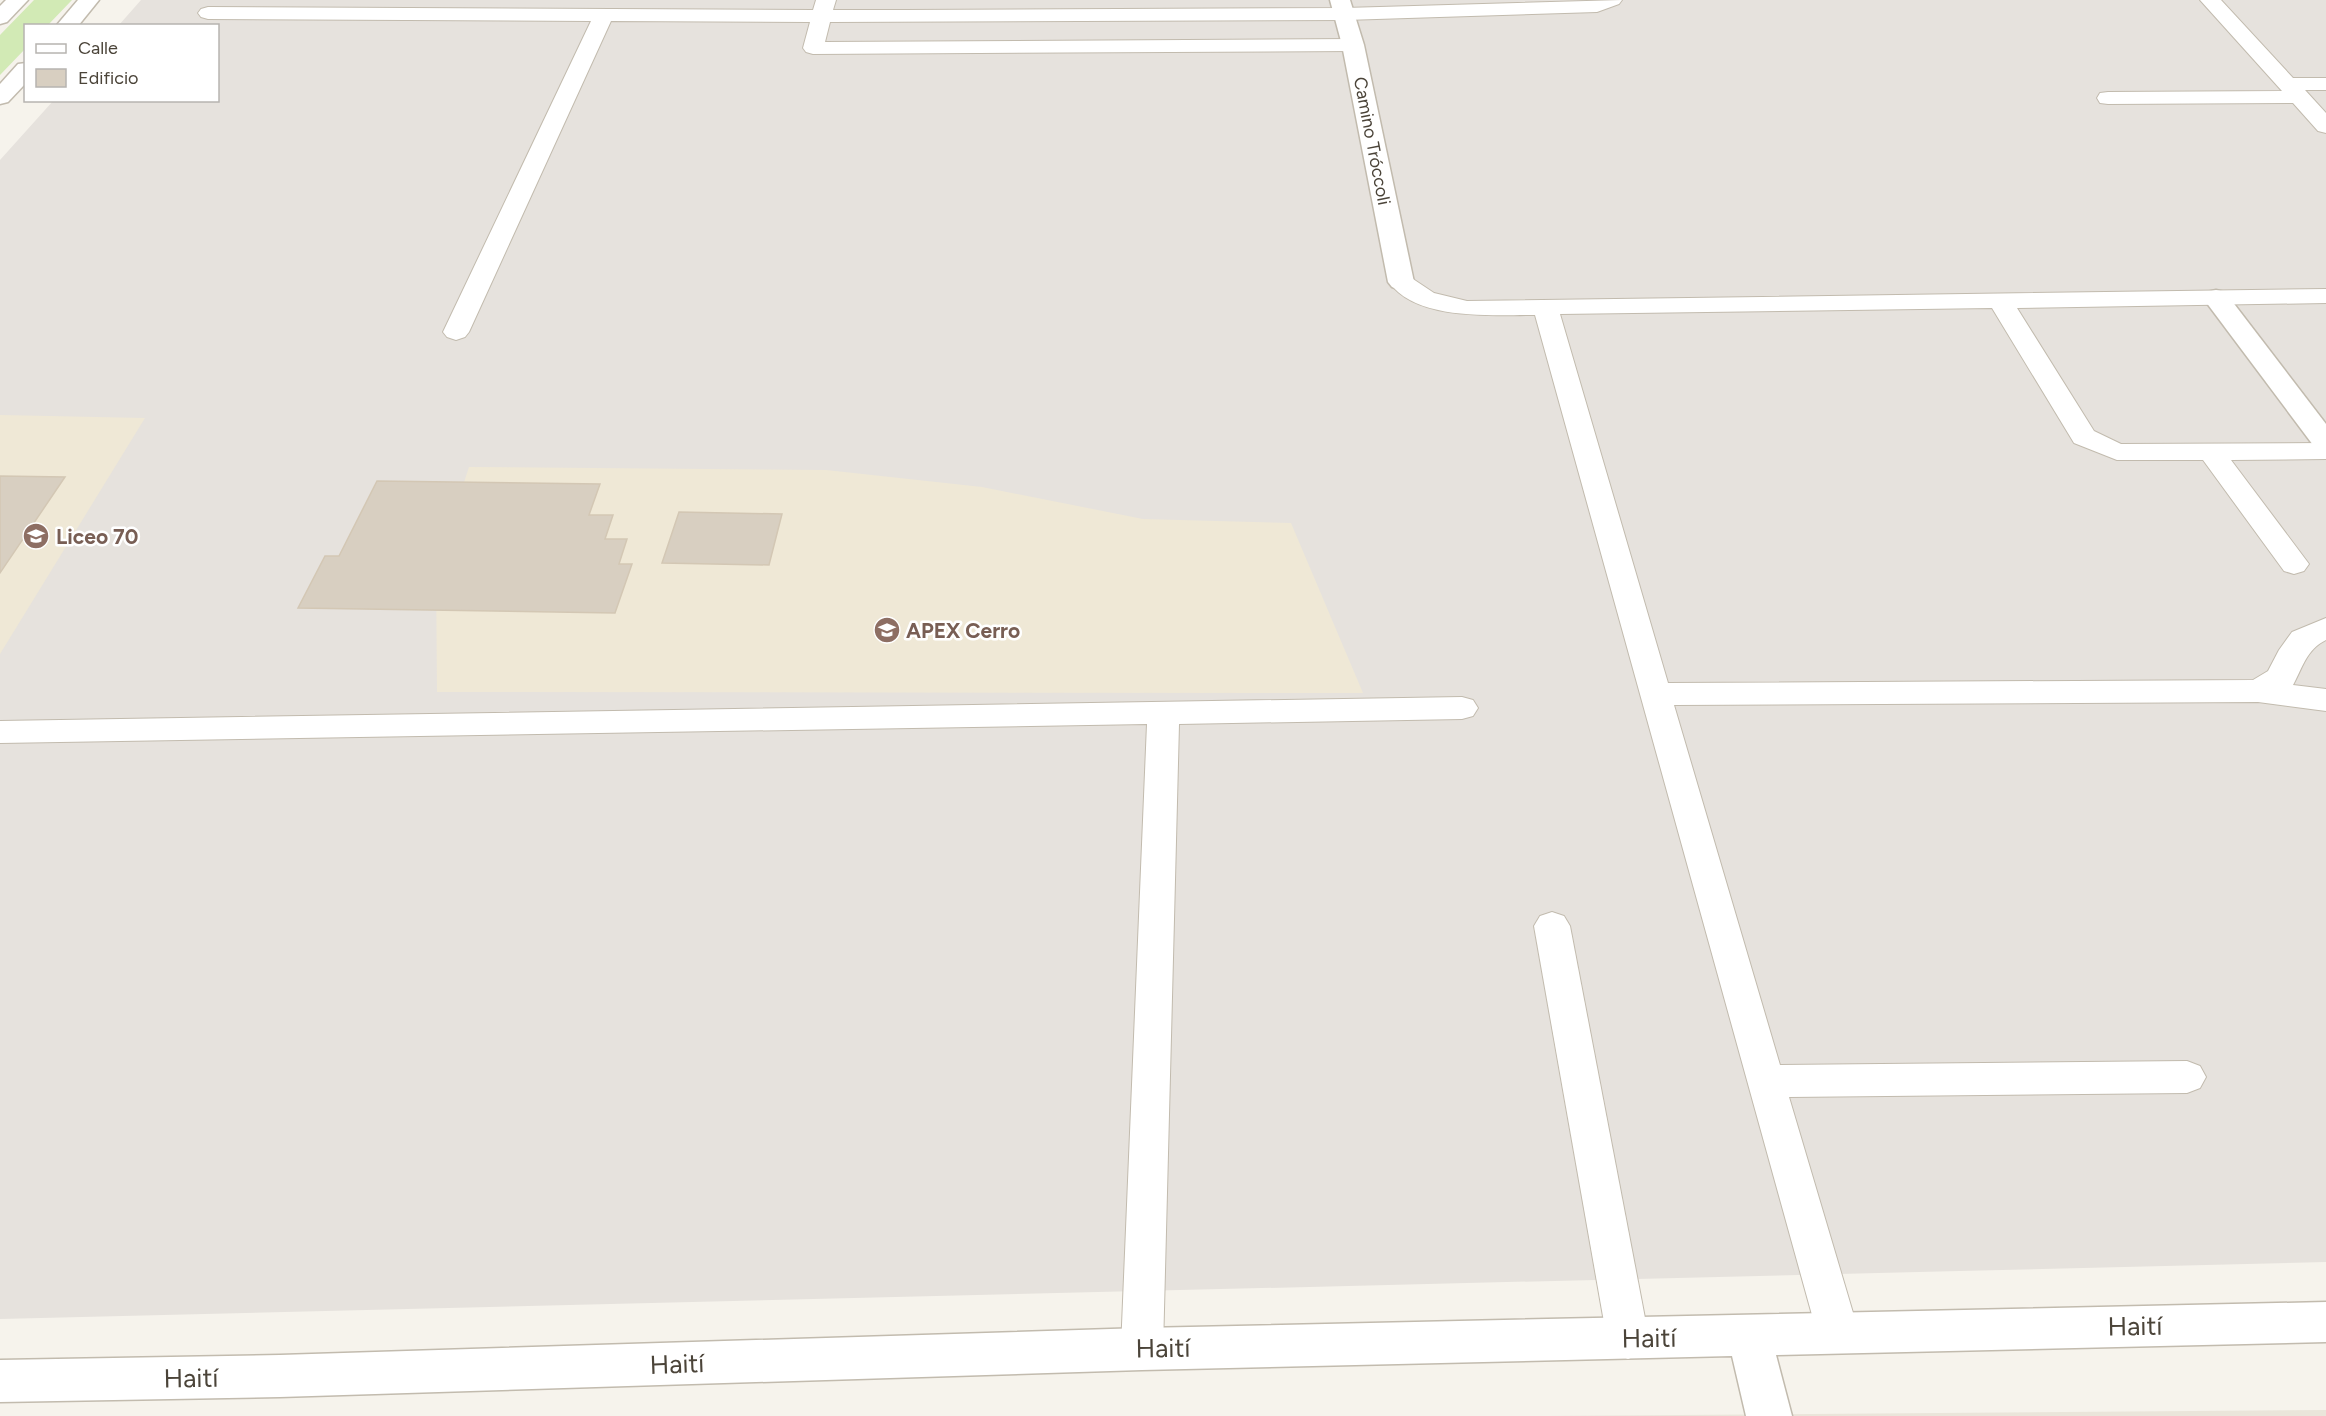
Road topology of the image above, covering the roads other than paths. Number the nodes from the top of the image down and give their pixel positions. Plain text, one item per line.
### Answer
1 (18, 0) edge
2 (89, 0) edge
3 (1612, 0) edge
4 (2210, 0) edge
5 (1342, 7) edge
6 (824, 8) edge
7 (905, 8) edge
8 (208, 13) dead end
9 (604, 15) junction
10 (0, 18) edge
11 (68, 24) edge
12 (1353, 45) junction
13 (24, 71) edge
14 (2326, 84) edge
15 (2292, 91) junction
16 (0, 97) edge
17 (2108, 98) dead end
18 (2326, 126) edge
19 (1401, 282) joint
20 (2326, 296) edge
21 (2216, 298) junction
22 (2000, 300) junction
23 (1545, 307) junction
24 (456, 332) dead end
25 (2326, 443) edge
26 (2326, 451) edge
27 (2211, 452) junction
28 (2294, 564) dead end
29 (2326, 628) edge
30 (2258, 691) junction
31 (1656, 694) junction
32 (2326, 700) edge
33 (1461, 708) dead end
34 (1163, 713) junction
35 (0, 732) edge
36 (1552, 926) dead end
37 (2187, 1077) dead end
38 (1766, 1081) junction
39 (2326, 1322) edge
40 (1838, 1333) junction
41 (1749, 1336) junction
42 (1628, 1339) junction
43 (1142, 1349) junction
44 (0, 1382) edge
45 (1769, 1416) edge

1 - 10 street
2 - 11 street
3 - 5 lane
4 - 15 lane
5 - 7 lane
5 - 12 street, Camino Tróccoli
6 - 7 lane
6 - 9 lane
6 - 12 lane
8 - 9 lane
9 - 24 lane
12 - 19 street, Camino Tróccoli
13 - 16 street
14 - 15 lane
15 - 17 lane
15 - 18 lane
19 - 23 lane
20 - 21 lane
21 - 22 lane
21 - 25 street
22 - 23 lane
22 - 27 lane
23 - 31 lane
26 - 27 lane
27 - 28 lane
29 - 30 lane
30 - 31 lane
30 - 32 lane
31 - 38 lane
33 - 34 lane
34 - 35 lane
34 - 43 lane
36 - 42 lane
37 - 38 lane
38 - 40 lane
39 - 40 street, Haití
40 - 41 street, Haití
41 - 42 street, Haití
41 - 45 street
42 - 43 street, Haití
43 - 44 street, Haití

